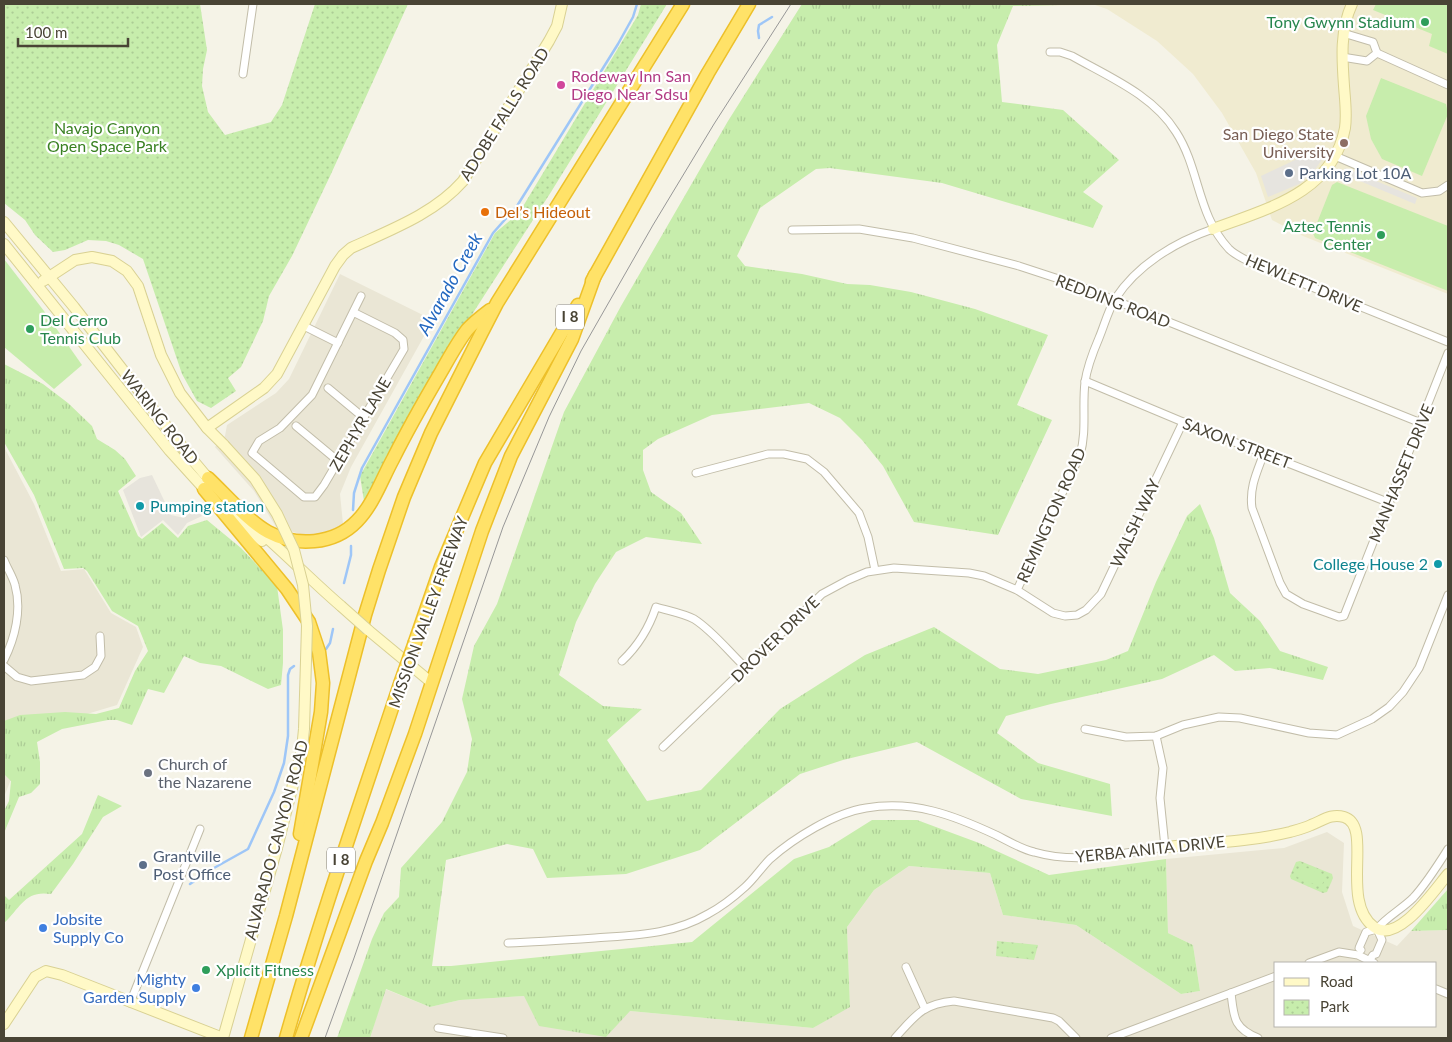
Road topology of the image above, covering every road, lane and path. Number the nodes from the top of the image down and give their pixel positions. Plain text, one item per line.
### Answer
1 (253, 4) edge
2 (562, 4) edge
3 (683, 4) edge
4 (749, 4) edge
5 (1352, 4) edge
6 (1343, 33) junction
7 (1050, 52) dead end
8 (1377, 53) junction
9 (1342, 57) junction
10 (243, 74) dead end
11 (1448, 85) edge
12 (1334, 156) junction
13 (1448, 185) edge
14 (4, 222) edge
15 (1213, 229) junction
16 (792, 230) dead end
17 (4, 244) edge
18 (595, 275) junction
19 (48, 277) junction
20 (37, 285) junction
21 (361, 296) dead end
22 (1114, 300) junction
23 (497, 303) junction
24 (353, 312) junction
25 (304, 326) junction
26 (1448, 342) edge
27 (338, 343) junction
28 (1448, 353) edge
29 (1085, 381) junction
30 (328, 388) dead end
31 (364, 418) junction
32 (1183, 422) junction
33 (1421, 423) junction
34 (296, 426) dead end
35 (207, 428) junction
36 (1264, 453) junction
37 (338, 461) junction
38 (696, 473) dead end
39 (206, 484) junction
40 (1390, 503) junction
41 (4, 560) edge
42 (875, 570) junction
43 (1017, 590) junction
44 (1448, 596) edge
45 (1076, 614) joint
46 (100, 636) dead end
47 (4, 660) edge
48 (622, 661) dead end
49 (4, 666) edge
50 (746, 668) junction
51 (432, 683) junction
52 (1084, 729) dead end
53 (1156, 736) junction
54 (663, 747) dead end
55 (200, 829) dead end
56 (1165, 847) junction
57 (1448, 849) edge
58 (1448, 874) edge
59 (286, 916) junction
60 (1375, 932) junction
61 (508, 944) dead end
62 (1359, 952) junction
63 (1372, 960) edge
64 (1312, 962) edge
65 (906, 967) dead end
66 (1274, 977) edge
67 (1231, 993) junction
68 (130, 1003) junction
69 (925, 1009) junction
70 (4, 1024) edge
71 (438, 1028) dead end
72 (223, 1038) edge
73 (251, 1038) edge
74 (286, 1038) edge
75 (301, 1038) edge
76 (503, 1038) edge
77 (895, 1038) edge
78 (1076, 1038) edge
79 (1112, 1038) edge
80 (1258, 1038) edge

1 - 10 street
2 - 25 street, ADOBE FALLS ROAD
3 - 23 highway, I 8
4 - 18 highway, MISSION VALLEY FREEWAY / I 8
5 - 6 street, REMINGTON ROAD
6 - 8 street
6 - 9 street, REMINGTON ROAD
7 - 15 street, HEWLETT DRIVE
8 - 9 street
8 - 11 street
9 - 12 street, REMINGTON ROAD
12 - 13 street
12 - 15 street, REMINGTON ROAD
14 - 19 street, WARING ROAD
15 - 22 street, REMINGTON ROAD
15 - 26 street, HEWLETT DRIVE
16 - 22 street, REDDING ROAD
17 - 20 street, WARING ROAD
18 - 51 highway
18 - 74 highway, MISSION VALLEY FREEWAY / I 8, bridge
19 - 20 street
19 - 35 street
19 - 39 street, WARING ROAD
20 - 39 street, WARING ROAD
21 - 24 street
22 - 29 street, REMINGTON ROAD
22 - 33 street, REDDING ROAD
23 - 39 highway
23 - 59 highway, I 8
24 - 27 street
24 - 31 street, ZEPHYR LANE
25 - 27 street
25 - 35 street, ADOBE FALLS ROAD
27 - 37 street, ZEPHYR LANE
28 - 33 street, MANHASSET DRIVE
29 - 32 street, SAXON STREET
29 - 43 street, REMINGTON ROAD
30 - 31 street
31 - 37 street, ZEPHYR LANE
32 - 36 street, SAXON STREET
32 - 45 street, WALSH WAY
33 - 40 street, MANHASSET DRIVE
34 - 37 street
35 - 72 street, ALVARADO CANYON ROAD, bridge
36 - 40 street, SAXON STREET
36 - 40 street, MANHASSET DRIVE
38 - 42 street
39 - 51 street, WARING ROAD, bridge
39 - 59 highway
41 - 47 street
42 - 43 street, DROVER DRIVE
42 - 50 street, DROVER DRIVE
43 - 45 street, DROVER DRIVE
44 - 53 street
46 - 49 street
48 - 50 street
50 - 54 street, DROVER DRIVE
51 - 75 highway
52 - 53 street
53 - 56 street
55 - 68 street
56 - 60 street, YERBA ANITA DRIVE
56 - 61 street, YERBA ANITA DRIVE
57 - 60 street
58 - 60 street
59 - 73 highway, I 8
60 - 62 street
60 - 63 street
62 - 63 street
62 - 64 street
65 - 69 street
66 - 67 street
67 - 79 street
67 - 80 street
68 - 70 street
68 - 72 street
69 - 77 street
69 - 78 street
71 - 76 street

